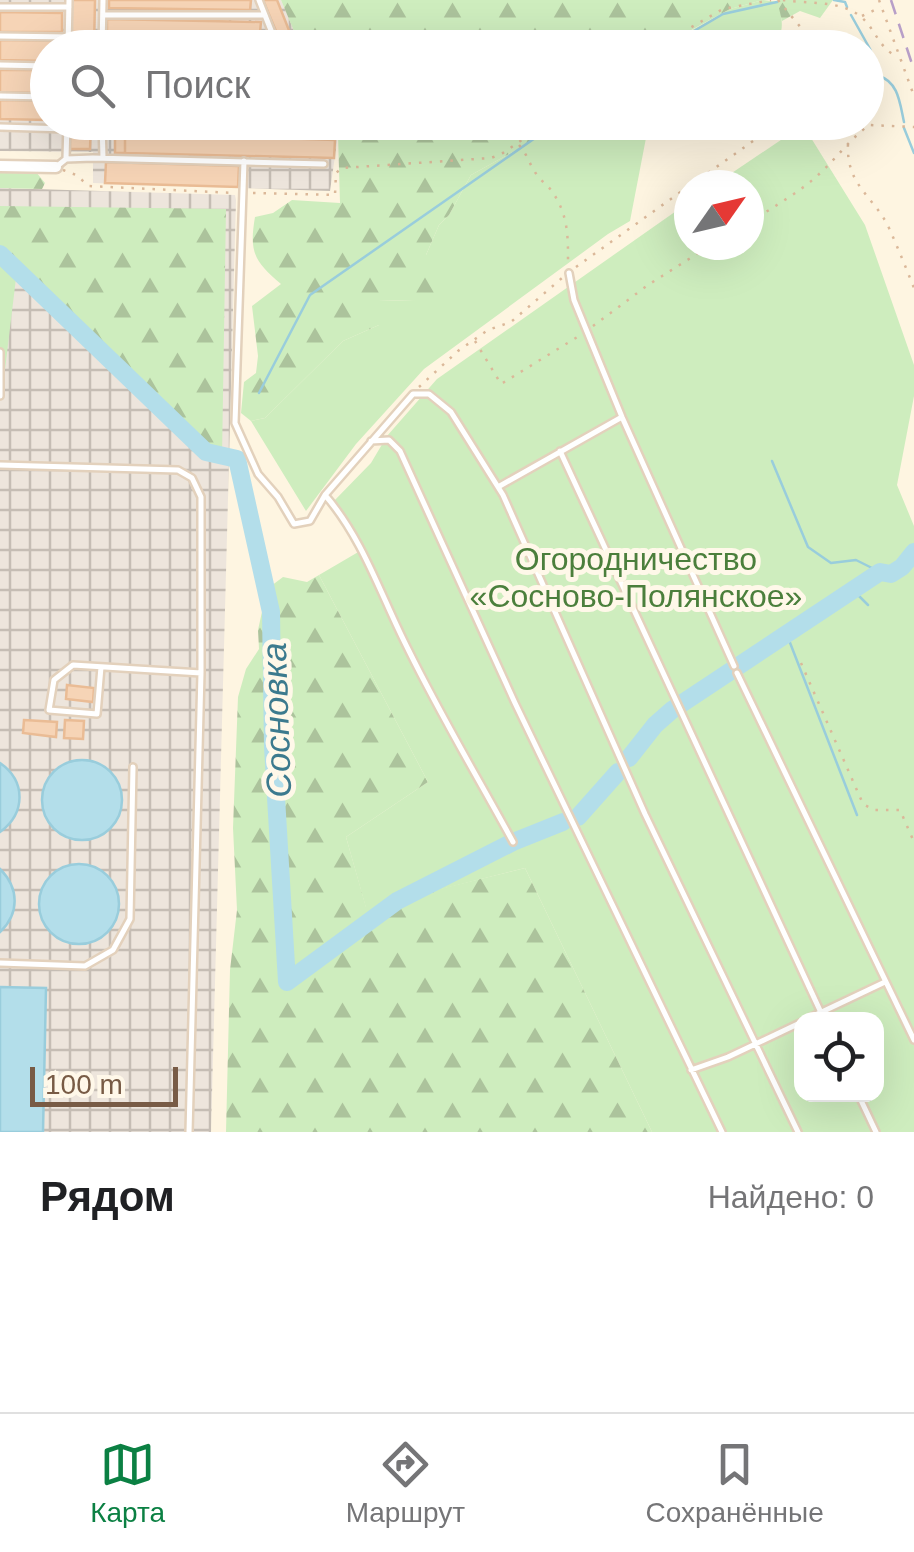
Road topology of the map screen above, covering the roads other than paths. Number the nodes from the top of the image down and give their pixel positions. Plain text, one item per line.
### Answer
1 (103, 0) edge
2 (259, 0) edge
3 (69, 4) edge
4 (0, 7) edge
5 (102, 15) junction
6 (265, 16) junction
7 (68, 30) edge
8 (102, 30) edge
9 (271, 30) edge
10 (0, 36) edge
11 (30, 36) edge
12 (0, 65) edge
13 (30, 66) edge
14 (0, 96) edge
15 (30, 97) edge
16 (30, 127) edge
17 (0, 128) edge
18 (67, 140) edge
19 (102, 140) edge
20 (102, 158) junction
21 (66, 159) junction
22 (244, 162) junction
23 (324, 164) dead end
24 (0, 166) edge
25 (56, 167) joint
26 (568, 273) road end
27 (0, 352) edge
28 (0, 396) edge
29 (622, 417) junction
30 (371, 441) junction
31 (560, 451) junction
32 (0, 465) edge
33 (498, 487) junction
34 (324, 495) junction
35 (102, 667) junction
36 (200, 673) junction
37 (133, 767) dead end
38 (512, 842) dead end
39 (0, 963) edge
40 (885, 982) junction
41 (820, 1012) edge
42 (829, 1012) edge
43 (794, 1026) edge
44 (914, 1040) edge
45 (757, 1043) junction
46 (691, 1070) junction
47 (862, 1102) edge
48 (190, 1132) edge
49 (722, 1132) edge
50 (798, 1132) edge
51 (876, 1132) edge

1 - 5 lane
2 - 6 lane
3 - 4 lane
3 - 7 lane
5 - 6 lane
5 - 8 lane
6 - 9 lane
10 - 11 lane
12 - 13 lane
14 - 15 lane
16 - 17 lane
18 - 21 lane
19 - 20 lane
20 - 21 lane
20 - 22 lane
21 - 25 lane
22 - 23 lane
22 - 34 lane
24 - 25 street
26 - 29 lane
27 - 28 lane
29 - 31 lane
29 - 40 lane
30 - 33 lane
30 - 34 lane
30 - 46 lane
31 - 33 lane
31 - 41 lane
32 - 36 lane
33 - 45 lane
34 - 38 lane
35 - 35 lane
35 - 36 lane
36 - 48 lane
37 - 39 lane
40 - 42 lane
40 - 44 lane
43 - 45 lane
45 - 46 lane
45 - 50 lane
46 - 49 lane
47 - 51 lane

